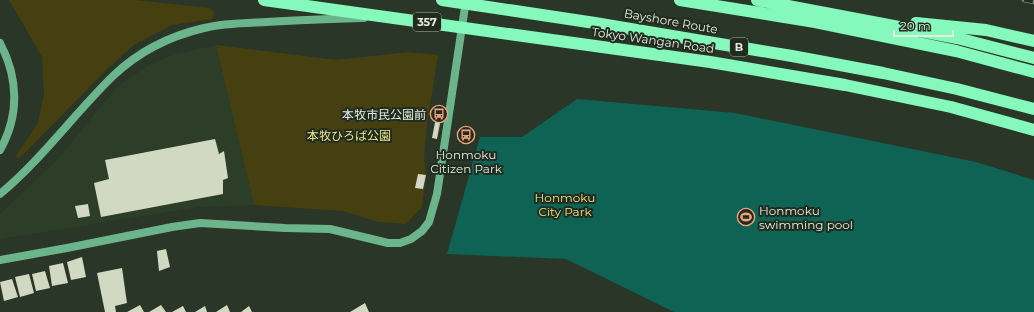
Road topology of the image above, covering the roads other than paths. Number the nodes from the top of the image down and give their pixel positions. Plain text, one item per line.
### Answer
1 (264, 0) edge
2 (442, 0) edge
3 (466, 0) edge
4 (680, 0) edge
5 (756, 0) edge
6 (835, 14) junction
7 (391, 17) junction
8 (462, 27) junction
9 (1034, 40) edge
10 (0, 42) edge
11 (1034, 58) edge
12 (1034, 72) edge
13 (1034, 109) edge
14 (1034, 130) edge
15 (0, 150) edge
16 (0, 194) edge
17 (0, 260) edge

1 - 7 highway, Tokyo Wangan Road / 357
2 - 13 highway, Bayshore Route / B
3 - 8 street
4 - 12 highway, Bayshore Route
5 - 6 highway
6 - 9 highway
6 - 11 highway
7 - 8 highway, Tokyo Wangan Road / 357
7 - 16 street
8 - 14 highway, Tokyo Wangan Road / 357
8 - 17 street
10 - 15 street

